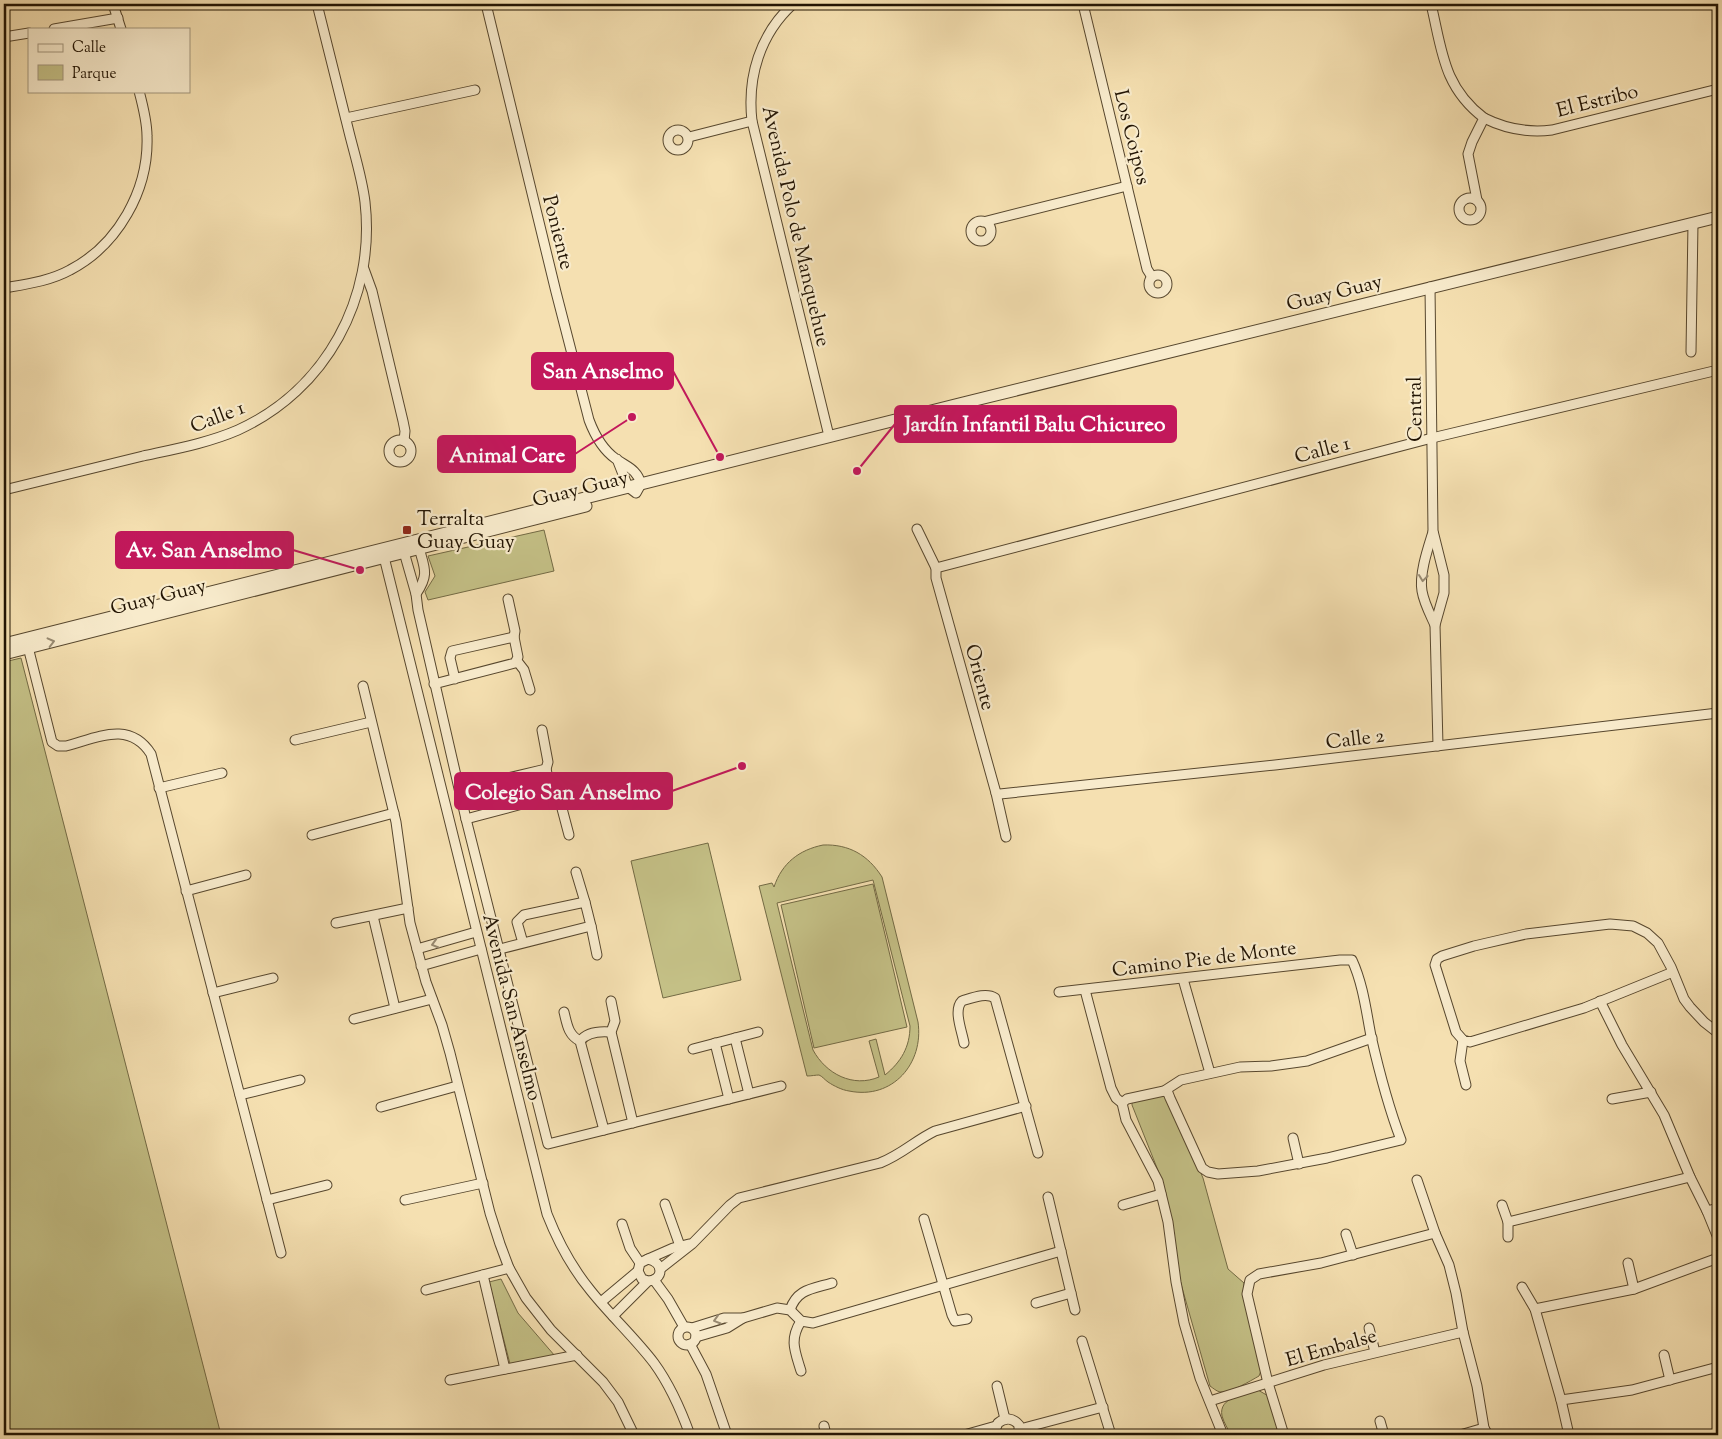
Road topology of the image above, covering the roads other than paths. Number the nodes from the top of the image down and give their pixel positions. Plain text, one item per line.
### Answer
1 (113, 4) edge
2 (317, 4) edge
3 (486, 4) edge
4 (793, 4) edge
5 (1083, 4) edge
6 (1431, 4) edge
7 (118, 18) junction
8 (60, 28) edge
9 (121, 28) edge
10 (28, 33) edge
11 (4, 37) edge
12 (1718, 88) edge
13 (475, 90) dead end
14 (139, 92) edge
15 (346, 118) junction
16 (1484, 118) junction
17 (752, 121) junction
18 (688, 137) dead end
19 (1126, 186) junction
20 (1477, 200) dead end
21 (1718, 217) edge
22 (983, 222) dead end
23 (1693, 223) junction
24 (364, 269) junction
25 (1152, 277) dead end
26 (1430, 287) junction
27 (4, 288) edge
28 (1692, 352) dead end
29 (1718, 370) edge
30 (959, 404) junction
31 (829, 436) junction
32 (1432, 438) junction
33 (404, 441) dead end
34 (767, 456) junction
35 (616, 460) junction
36 (635, 488) junction
37 (4, 490) edge
38 (559, 508) junction
39 (917, 529) dead end
40 (1433, 531) junction
41 (419, 548) junction
42 (404, 552) junction
43 (383, 553) junction
44 (334, 561) junction
45 (314, 566) junction
46 (936, 568) junction
47 (328, 572) junction
48 (416, 594) junction
49 (508, 599) dead end
50 (1435, 625) junction
51 (514, 637) junction
52 (27, 643) junction
53 (4, 644) edge
54 (4, 654) edge
55 (517, 662) junction
56 (455, 679) junction
57 (434, 684) junction
58 (363, 686) dead end
59 (530, 690) dead end
60 (1718, 712) edge
61 (371, 722) junction
62 (542, 730) dead end
63 (295, 740) dead end
64 (1438, 746) junction
65 (546, 769) junction
66 (222, 773) dead end
67 (160, 788) junction
68 (996, 793) junction
69 (552, 796) junction
70 (394, 813) junction
71 (488, 813) junction
72 (466, 819) junction
73 (569, 834) dead end
74 (312, 835) dead end
75 (1006, 837) dead end
76 (576, 872) dead end
77 (246, 875) dead end
78 (186, 891) junction
79 (584, 902) junction
80 (408, 908) junction
81 (373, 916) junction
82 (336, 923) dead end
83 (591, 926) junction
84 (476, 932) junction
85 (523, 943) junction
86 (417, 949) junction
87 (481, 949) junction
88 (500, 949) junction
89 (597, 955) dead end
90 (421, 966) junction
91 (1674, 972) junction
92 (273, 978) dead end
93 (1183, 979) junction
94 (1084, 990) junction
95 (1059, 992) dead end
96 (213, 993) junction
97 (432, 999) junction
98 (611, 1001) dead end
99 (1600, 1002) junction
100 (395, 1008) junction
101 (564, 1012) dead end
102 (354, 1019) dead end
103 (611, 1032) junction
104 (758, 1032) dead end
105 (1718, 1033) edge
106 (735, 1038) junction
107 (1372, 1038) junction
108 (1463, 1040) junction
109 (580, 1041) junction
110 (715, 1043) junction
111 (964, 1043) dead end
112 (693, 1049) dead end
113 (1210, 1073) junction
114 (300, 1080) dead end
115 (1466, 1085) dead end
116 (458, 1086) junction
117 (781, 1086) dead end
118 (1164, 1091) junction
119 (1651, 1092) junction
120 (749, 1094) junction
121 (240, 1096) junction
122 (729, 1099) junction
123 (1612, 1100) dead end
124 (1122, 1103) junction
125 (1026, 1106) junction
126 (381, 1107) dead end
127 (633, 1123) junction
128 (604, 1130) junction
129 (1293, 1138) dead end
130 (1038, 1152) dead end
131 (1299, 1164) junction
132 (1690, 1177) junction
133 (1417, 1180) dead end
134 (483, 1183) junction
135 (327, 1185) dead end
136 (1161, 1194) junction
137 (1048, 1197) dead end
138 (267, 1200) junction
139 (405, 1200) dead end
140 (665, 1204) dead end
141 (1123, 1205) dead end
142 (1502, 1205) dead end
143 (1718, 1208) edge
144 (1707, 1211) junction
145 (924, 1219) dead end
146 (1508, 1222) junction
147 (622, 1224) dead end
148 (1435, 1233) junction
149 (1346, 1234) dead end
150 (1508, 1237) dead end
151 (1718, 1238) edge
152 (692, 1244) junction
153 (680, 1246) junction
154 (1061, 1251) junction
155 (281, 1253) dead end
156 (1352, 1255) junction
157 (1718, 1258) edge
158 (1628, 1263) dead end
159 (642, 1264) junction
160 (509, 1268) junction
161 (660, 1269) junction
162 (482, 1275) junction
163 (651, 1280) junction
164 (832, 1283) dead end
165 (943, 1285) junction
166 (1522, 1287) dead end
167 (1634, 1289) junction
168 (426, 1290) dead end
169 (1071, 1293) junction
170 (601, 1302) junction
171 (1036, 1303) dead end
172 (1535, 1308) junction
173 (790, 1310) junction
174 (1075, 1310) dead end
175 (613, 1316) junction
176 (967, 1319) dead end
177 (801, 1321) junction
178 (1369, 1328) dead end
179 (1462, 1332) junction
180 (691, 1334) junction
181 (1082, 1341) dead end
182 (1375, 1352) junction
183 (577, 1355) junction
184 (1664, 1355) dead end
185 (1718, 1367) edge
186 (505, 1369) junction
187 (801, 1371) dead end
188 (450, 1380) dead end
189 (1670, 1380) junction
190 (1268, 1383) junction
191 (997, 1386) dead end
192 (1561, 1400) junction
193 (1210, 1401) junction
194 (1103, 1407) junction
195 (1005, 1419) junction
196 (1380, 1421) dead end
197 (996, 1431) edge
198 (1486, 1431) edge
199 (1020, 1432) edge
200 (634, 1435) edge
201 (690, 1435) edge
202 (727, 1435) edge
203 (964, 1435) edge
204 (1111, 1435) edge
205 (1223, 1435) edge
206 (1284, 1435) edge
207 (1384, 1435) edge
208 (1460, 1435) edge
209 (1569, 1435) edge

1 - 7 street
2 - 15 street, Calle 1
3 - 35 street, Poniente
4 - 17 street, Avenida Polo de Manquehue
5 - 19 street, Los Coipos
6 - 16 street
7 - 8 street
7 - 9 street
10 - 11 street
12 - 16 street, El Estribo
13 - 15 street
14 - 27 street
15 - 24 street, Calle 1
16 - 20 street
17 - 18 street
17 - 31 street, Avenida Polo de Manquehue
19 - 22 street
19 - 25 street, Los Coipos
21 - 23 street, Guay Guay
23 - 26 street, Guay Guay
23 - 28 street
24 - 33 street, Calle 1
24 - 37 street, Calle 1
26 - 30 street, Guay Guay
26 - 32 street, Central
29 - 32 street, Calle 1
30 - 31 street, Guay Guay
30 - 34 street, Guay Guay
31 - 34 street, Guay Guay
32 - 40 street, Central
32 - 46 street, Calle 1
34 - 36 street, Guay Guay
35 - 36 street, Poniente
35 - 36 street, Poniente
36 - 38 street, Guay Guay
38 - 41 street, Guay Guay
38 - 43 street, Guay Guay
39 - 46 street, Oriente
40 - 50 street, Central
40 -> 50 street, Central
41 - 42 street, Guay Guay
41 - 48 street
42 - 43 street, Guay Guay
42 - 48 street
43 - 44 street, Guay Guay
43 - 47 street, Guay Guay
43 - 84 street, Avenida San Anselmo
44 - 45 street, Guay Guay
44 - 47 street
45 - 47 street
45 - 52 street, Guay Guay
46 - 68 street, Oriente
52 -> 47 street, Guay Guay
48 - 57 street
49 - 51 street
50 - 64 street, Central
51 - 55 street
51 - 56 street
52 - 53 street, Guay Guay
52 - 54 street, Guay Guay
52 - 67 street
55 - 56 street
55 - 59 street
56 - 57 street
57 - 72 street
58 - 61 street
60 - 64 street, Calle 2
61 - 63 street
61 - 70 street
62 - 65 street
64 - 68 street, Calle 2
65 - 69 street
65 - 71 street
66 - 67 street
67 - 78 street
68 - 75 street, Oriente
69 - 71 street
69 - 73 street
70 - 74 street
70 - 80 street
71 - 72 street
72 - 88 street
76 - 79 street
77 - 78 street
78 - 96 street
79 - 83 street
79 - 85 street
80 - 81 street
80 - 86 street
81 - 82 street
81 - 100 street
83 - 85 street
83 - 89 street
84 -> 86 street
84 - 87 street, Avenida San Anselmo
85 - 88 street
86 - 90 street
87 - 90 street
87 - 170 street, Avenida San Anselmo
88 - 128 street
90 - 97 street
91 - 99 street
91 - 105 street
91 - 108 street
92 - 96 street
93 - 94 street, Camino Pie de Monte
93 - 107 street, Camino Pie de Monte
93 - 113 street
94 - 95 street, Camino Pie de Monte
94 - 124 street
96 - 121 street
97 - 100 street
97 - 116 street
98 - 103 street
99 - 108 street
99 - 119 street
100 - 102 street
101 - 109 street
103 - 109 street
103 - 127 street
104 - 106 street
106 - 110 street
106 - 120 street
107 - 113 street
107 - 131 street
108 - 115 street
109 - 128 street
110 - 112 street
110 - 122 street
111 - 125 street
113 - 118 street
114 - 121 street
116 - 126 street
116 - 134 street
117 - 120 street
118 - 124 street
118 - 131 street
119 - 123 street
119 - 132 street
120 - 122 street
121 - 138 street
122 - 127 street
124 - 136 street
125 - 130 street
125 - 152 street
127 - 128 street
129 - 131 street
132 - 144 street
132 - 146 street
133 - 148 street
134 - 139 street
134 - 160 street
135 - 138 street
136 - 141 street
136 - 193 street
137 - 154 street
138 - 155 street
140 - 153 street
142 - 146 street
143 - 144 street
144 - 151 street
145 - 165 street
146 - 150 street
147 - 159 street
148 - 156 street
148 - 179 street
149 - 156 street
152 - 153 street
152 - 161 street
153 - 159 street
154 - 165 street
154 - 169 street
156 - 190 street
157 - 167 street
158 - 167 street
159 - 161 street
159 - 163 street
159 - 170 street
160 - 162 street
160 - 183 street
161 - 163 street
162 - 168 street
162 - 186 street
163 - 175 street
163 - 180 street
164 - 173 street
165 - 176 street
165 - 177 street
166 - 172 street
167 - 172 street
169 - 171 street
169 - 174 street
170 - 175 street, Avenida San Anselmo
172 - 192 street
173 - 177 street
173 - 180 street
175 - 201 street, Avenida San Anselmo
177 - 187 street
178 - 182 street
179 - 182 street, El Embalse
179 - 198 street
180 - 202 street
181 - 194 street
182 - 190 street, El Embalse
183 - 186 street
183 - 200 street
184 - 189 street
185 - 189 street
186 - 188 street
189 - 192 street
190 - 193 street, El Embalse
190 - 206 street
191 - 195 street
192 - 209 street
193 - 205 street
194 - 199 street
194 - 204 street
195 - 197 street
195 - 199 street
196 - 207 street
197 - 203 street
198 - 208 street

